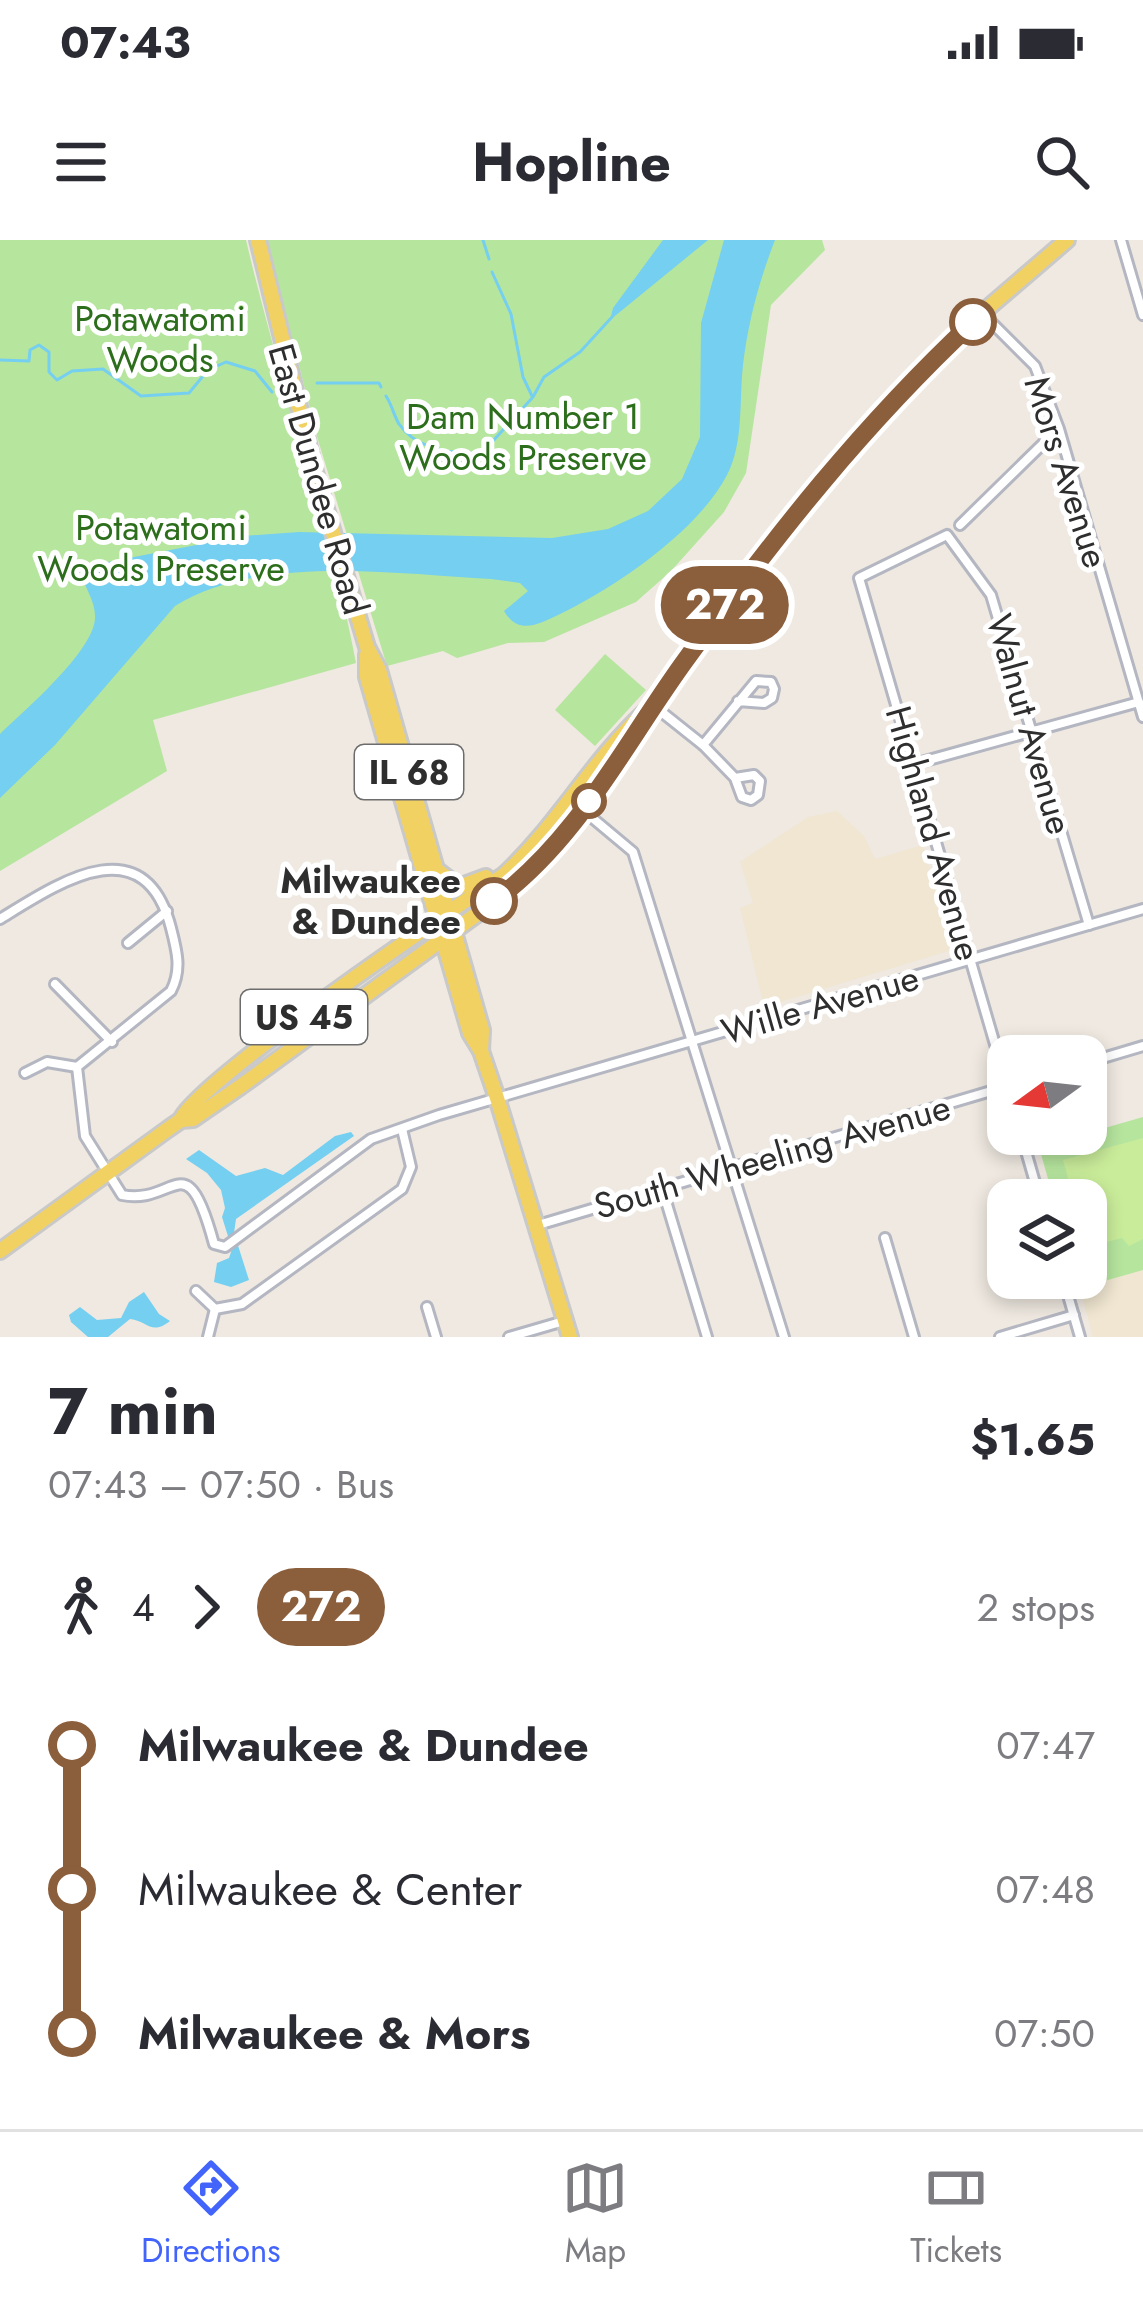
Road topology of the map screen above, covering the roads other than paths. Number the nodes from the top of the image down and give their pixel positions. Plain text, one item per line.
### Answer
1 (257, 240) edge
2 (1067, 240) edge
3 (1121, 240) edge
4 (982, 313) junction
5 (1143, 315) edge
6 (1059, 429) junction
7 (960, 525) dead end
8 (947, 535) joint
9 (367, 646) junction
10 (738, 701) junction
11 (1139, 702) junction
12 (653, 705) junction
13 (1143, 717) edge
14 (1032, 730) junction
15 (703, 745) junction
16 (914, 764) junction
17 (735, 778) dead end
18 (583, 810) junction
19 (536, 845) junction
20 (437, 870) junction
21 (1143, 909) edge
22 (167, 910) junction
23 (442, 917) junction
24 (0, 920) edge
25 (1089, 925) junction
26 (448, 935) junction
27 (128, 943) dead end
28 (970, 959) junction
29 (55, 984) dead end
30 (993, 1035) edge
31 (693, 1041) junction
32 (112, 1042) junction
33 (1143, 1046) edge
34 (1107, 1057) edge
35 (77, 1067) junction
36 (25, 1073) dead end
37 (987, 1093) edge
38 (497, 1098) junction
39 (181, 1120) junction
40 (402, 1129) junction
41 (733, 1167) junction
42 (109, 1172) junction
43 (662, 1188) junction
44 (536, 1225) junction
45 (885, 1238) dead end
46 (0, 1251) edge
47 (196, 1292) dead end
48 (1069, 1299) edge
49 (427, 1306) dead end
50 (215, 1309) junction
51 (1074, 1315) junction
52 (565, 1321) junction
53 (208, 1337) edge
54 (436, 1337) edge
55 (509, 1337) edge
56 (570, 1337) edge
57 (707, 1337) edge
58 (784, 1337) edge
59 (914, 1337) edge
60 (1000, 1337) edge
61 (1080, 1337) edge

1 - 9 main road, East Dundee Road / IL 68
2 - 4 main road, US 45
3 - 5 street
4 - 6 street, Mors Avenue
4 - 12 main road, US 45
6 - 7 street
6 - 11 street, Mors Avenue
8 - 14 street, Walnut Avenue
8 - 16 street, Highland Avenue
9 - 20 main road, East Dundee Road / IL 68
9 - 23 main road, East Dundee Road / IL 68
10 - 10 street
10 - 15 street
11 - 13 street, Mors Avenue
11 - 14 street
12 - 15 street
12 - 18 main road, US 45
12 - 19 main road, US 45
14 - 16 street
14 - 25 street, Walnut Avenue
15 - 17 street
16 - 28 street, Highland Avenue
18 - 26 main road, US 45
18 - 31 street
19 - 20 main road
19 - 23 main road, US 45
20 - 23 main road, East Dundee Road / IL 68
21 - 25 street, Wille Avenue
22 - 24 street
22 - 27 street
22 - 32 street
23 - 26 main road, East Dundee Road / IL 68
23 - 39 main road, US 45
25 - 28 street, Wille Avenue
26 - 38 main road, East Dundee Road / IL 68
26 - 39 main road, US 45
28 - 30 street, Highland Avenue
28 - 31 street, Wille Avenue
29 - 32 street
31 - 38 street, Wille Avenue
31 - 41 street
32 - 35 street
33 - 34 street
35 - 36 street
35 - 42 street
37 - 41 street, South Wheeling Avenue
38 - 40 street, Wille Avenue
38 - 44 main road, East Dundee Road / IL 68
39 - 42 main road, US 45
40 - 42 street, Wille Avenue
40 - 50 street
41 - 43 street, South Wheeling Avenue
41 - 58 street
42 - 46 main road, US 45
43 - 44 street, South Wheeling Avenue
43 - 57 street
44 - 52 main road, East Dundee Road / IL 68
45 - 59 street
47 - 50 street
48 - 51 street
49 - 54 street
50 - 53 street
51 - 60 street
51 - 61 street
52 - 55 street
52 - 56 main road, East Dundee Road / IL 68

